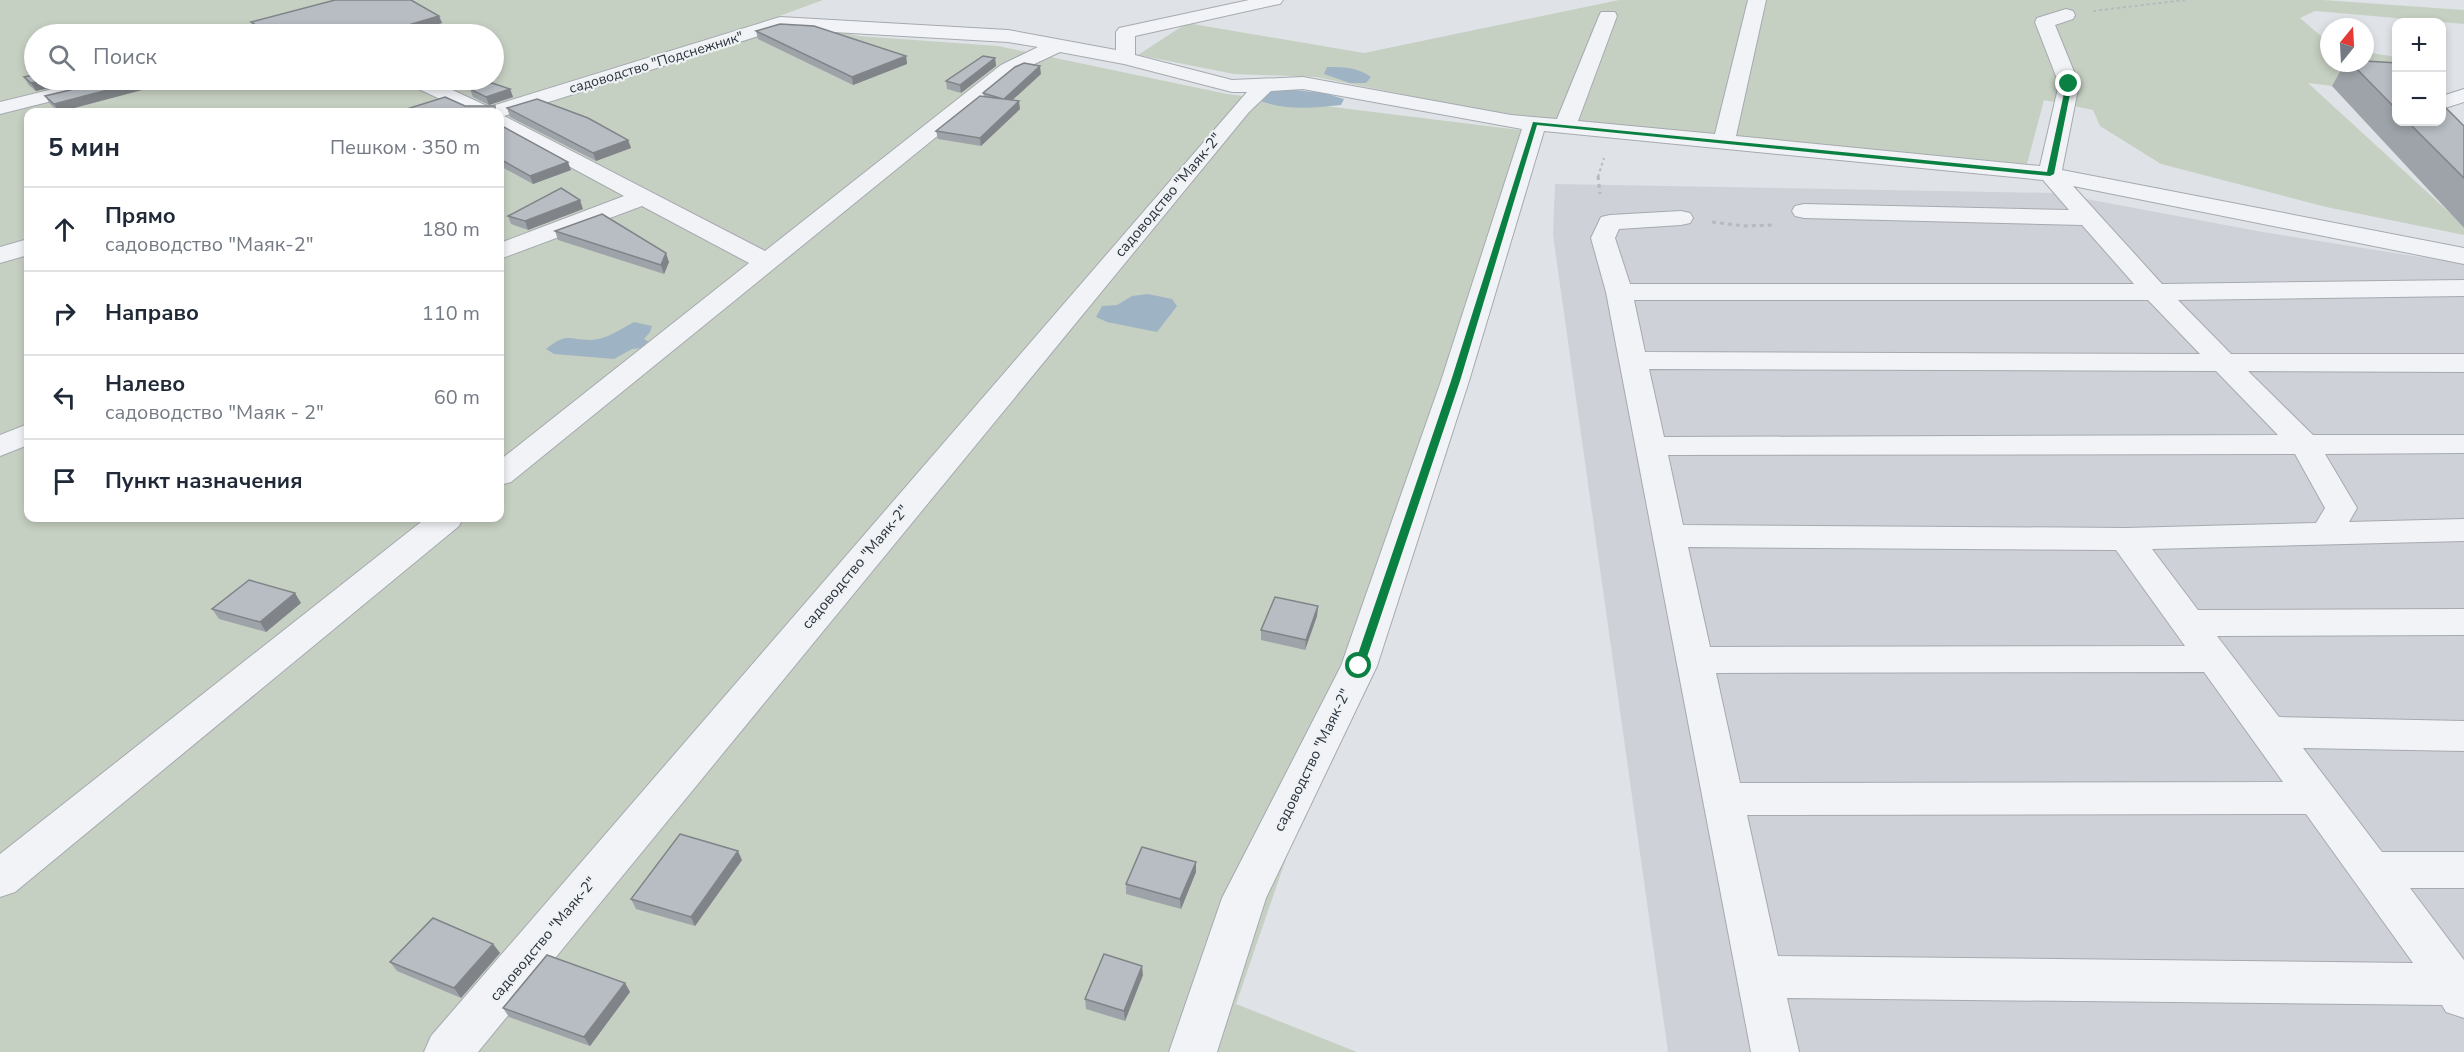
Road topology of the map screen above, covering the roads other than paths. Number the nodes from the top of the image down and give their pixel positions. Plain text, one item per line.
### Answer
1 (1274, 0) edge
2 (1757, 0) edge
3 (2066, 15) road end
4 (1608, 16) dead end
5 (1059, 45) junction
6 (1125, 58) junction
7 (1265, 85) junction
8 (73, 90) edge
9 (437, 90) edge
10 (2464, 95) edge
11 (2446, 102) edge
12 (0, 108) edge
13 (475, 108) edge
14 (504, 109) edge
15 (504, 123) edge
16 (1550, 125) junction
17 (1724, 141) junction
18 (2050, 174) junction
19 (643, 196) junction
20 (1804, 211) road end
21 (1681, 218) road end
22 (2089, 218) junction
23 (24, 248) edge
24 (504, 250) edge
25 (0, 255) edge
26 (2464, 256) edge
27 (765, 261) junction
28 (2464, 288) edge
29 (1618, 292) junction
30 (2155, 292) junction
31 (1632, 360) junction
32 (2226, 362) junction
33 (2464, 363) edge
34 (24, 436) edge
35 (2464, 444) edge
36 (2305, 445) junction
37 (1650, 446) junction
38 (0, 447) edge
39 (504, 472) edge
40 (442, 522) edge
41 (2464, 530) edge
42 (2326, 534) junction
43 (1669, 536) junction
44 (2126, 539) junction
45 (2188, 622) junction
46 (2464, 622) edge
47 (2215, 659) junction
48 (1694, 660) junction
49 (2269, 732) junction
50 (2464, 735) edge
51 (2317, 798) junction
52 (1723, 800) junction
53 (2370, 870) junction
54 (2464, 870) edge
55 (0, 879) edge
56 (1760, 977) junction
57 (2459, 993) edge
58 (448, 1052) edge
59 (1193, 1052) edge
60 (1775, 1052) edge

1 - 6 street
2 - 17 street
3 - 18 street
4 - 16 street, садоводство "Маяк-2"
5 - 6 street, садоводство "Подснежник"
5 - 14 street, садоводство "Подснежник"
5 - 27 street
6 - 7 street, садоводство "Подснежник"
7 - 16 street, садоводство "Подснежник"
7 - 58 street, садоводство "Маяк-2"
8 - 12 street
9 - 13 street
10 - 11 street
15 - 19 street
16 - 17 street, садоводство "Подснежник"
16 - 59 street, садоводство "Маяк-2"
17 - 18 street, садоводство "Подснежник"
18 - 22 street
18 - 26 street, садоводство "Подснежник"
19 - 24 street
19 - 27 street
20 - 22 street
21 - 29 street
22 - 30 street
23 - 25 street
27 - 39 street
28 - 30 street
29 - 30 street
29 - 31 street
30 - 32 street
31 - 32 street
31 - 37 street
32 - 33 street
32 - 36 street
34 - 38 street
35 - 36 street
36 - 37 street
36 - 42 street
37 - 43 street
40 - 55 street
41 - 42 street
42 - 44 street
43 - 44 street
43 - 48 street
44 - 45 street
45 - 46 street
45 - 47 street
47 - 48 street
47 - 49 street
48 - 52 street
49 - 50 street
49 - 51 street
51 - 52 street
51 - 53 street
52 - 56 street
53 - 54 street
53 - 57 street
56 - 57 street
56 - 60 street

